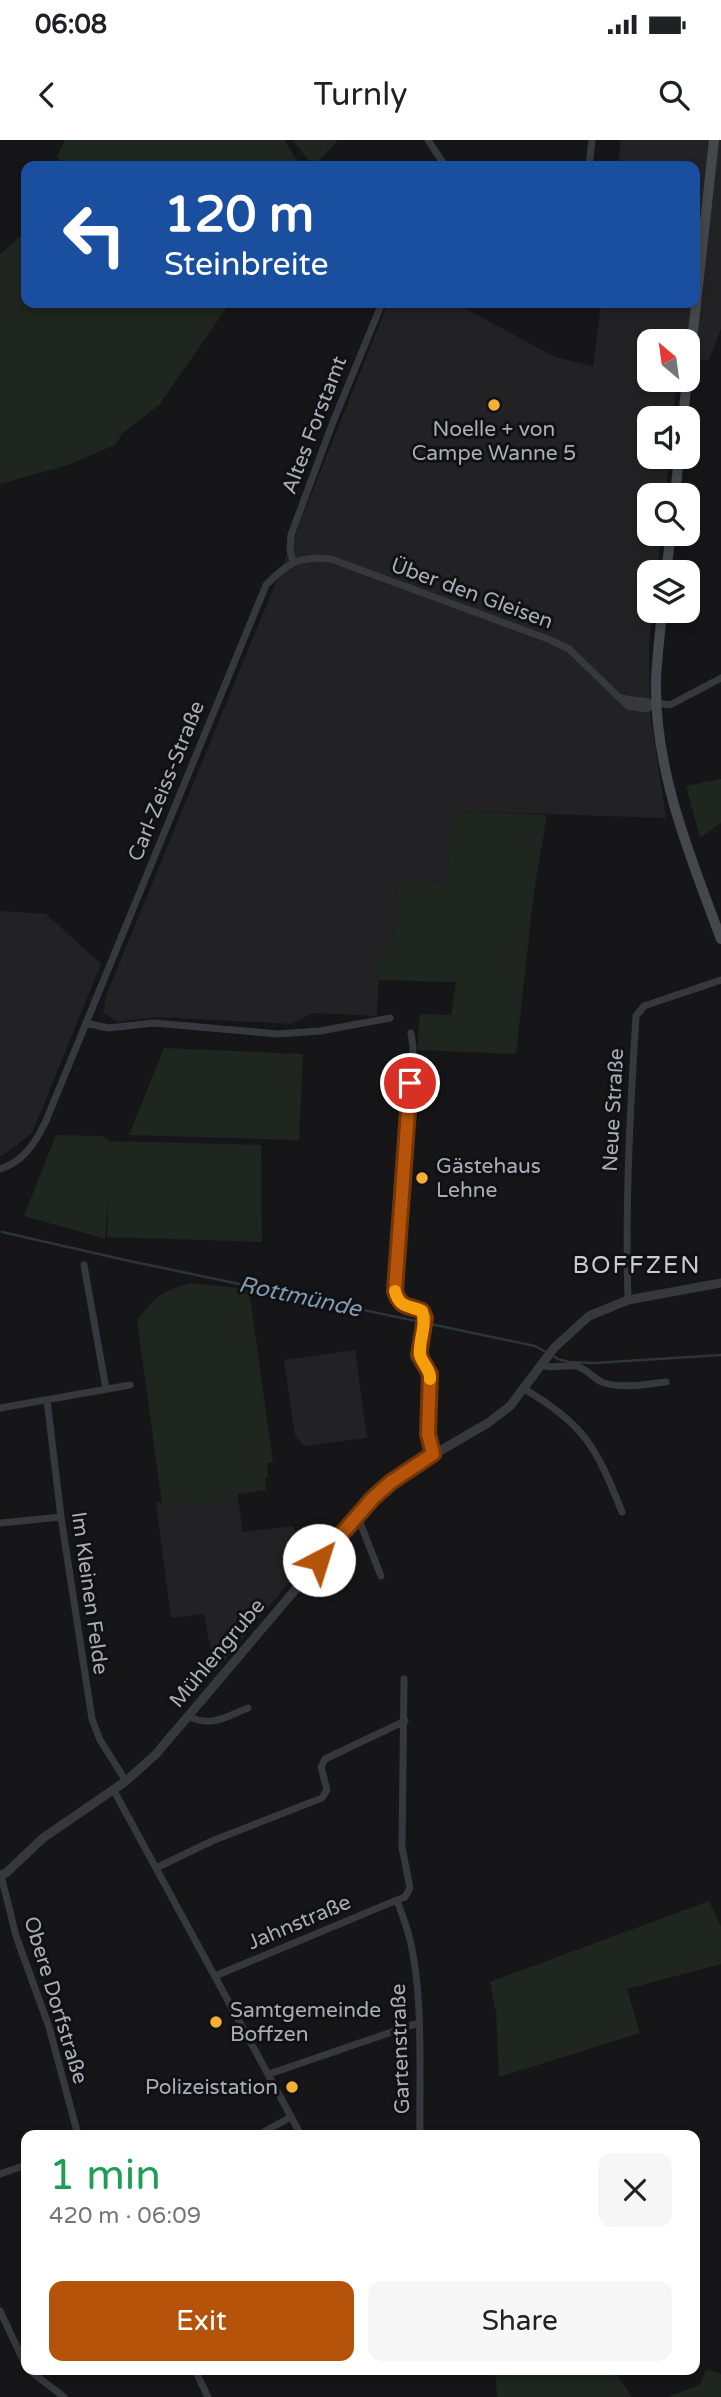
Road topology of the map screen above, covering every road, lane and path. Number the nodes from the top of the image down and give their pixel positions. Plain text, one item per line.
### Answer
1 (428, 140) edge
2 (592, 140) edge
3 (714, 140) edge
4 (442, 161) edge
5 (590, 161) edge
6 (700, 268) edge
7 (380, 308) edge
8 (696, 308) edge
9 (693, 329) edge
10 (293, 562) junction
11 (661, 623) edge
12 (721, 678) edge
13 (657, 704) junction
14 (721, 939) edge
15 (721, 980) edge
16 (390, 1018) dead end
17 (86, 1023) junction
18 (411, 1033) dead end
19 (0, 1170) edge
20 (84, 1265) dead end
21 (721, 1283) edge
22 (628, 1300) junction
23 (544, 1362) junction
24 (666, 1382) dead end
25 (130, 1385) dead end
26 (106, 1389) junction
27 (524, 1389) junction
28 (47, 1401) junction
29 (0, 1408) edge
30 (433, 1454) junction
31 (622, 1512) dead end
32 (357, 1514) junction
33 (61, 1517) junction
34 (0, 1523) edge
35 (381, 1576) dead end
36 (404, 1679) dead end
37 (248, 1708) dead end
38 (188, 1716) junction
39 (405, 1721) junction
40 (126, 1781) junction
41 (113, 1789) junction
42 (156, 1868) junction
43 (0, 1875) edge
44 (397, 1900) junction
45 (215, 1976) junction
46 (418, 2023) junction
47 (269, 2074) junction
48 (292, 2117) junction
49 (77, 2130) edge
50 (267, 2130) edge
51 (299, 2130) edge
52 (420, 2130) edge
53 (21, 2167) edge
54 (0, 2174) edge
55 (0, 2311) edge
56 (21, 2354) edge
57 (37, 2375) edge
58 (197, 2375) edge
59 (64, 2397) edge
60 (208, 2397) edge

1 - 4 street
2 - 5 street
3 - 6 main road
7 - 10 street, Altes Forstamt
8 - 9 main road
10 - 13 street, Über den Gleisen
10 - 17 street, Carl-Zeiss-Straße
11 - 13 main road
12 - 13 street
13 - 14 main road
15 - 22 street, Neue Straße
16 - 17 street
17 - 19 street, Carl-Zeiss-Straße
18 - 30 street
20 - 26 street
21 - 22 street, Mühlengrube
22 - 23 street, Mühlengrube
23 - 24 street
23 - 27 street, Mühlengrube
25 - 26 street
26 - 28 street
27 - 30 street, Mühlengrube
27 - 31 street
28 - 29 street
28 - 33 street, Im Kleinen Felde
30 - 32 street, Mühlengrube
32 - 35 street
32 - 38 street, Mühlengrube
33 - 34 street
33 - 40 street, Im Kleinen Felde
36 - 39 street
37 - 38 street
38 - 40 street, Mühlengrube
39 - 42 street
39 - 44 street
40 - 41 street, Mühlengrube
41 - 42 street
41 - 43 street, Mühlengrube
42 - 45 street
43 - 49 street, Obere Dorfstraße
44 - 45 street, Jahnstraße
44 - 46 street, Gartenstraße
45 - 47 street
46 - 47 street
46 - 52 street, Gartenstraße
47 - 48 street
48 - 50 street
48 - 51 street
53 - 54 street
55 - 56 street
57 - 59 street
58 - 60 street

